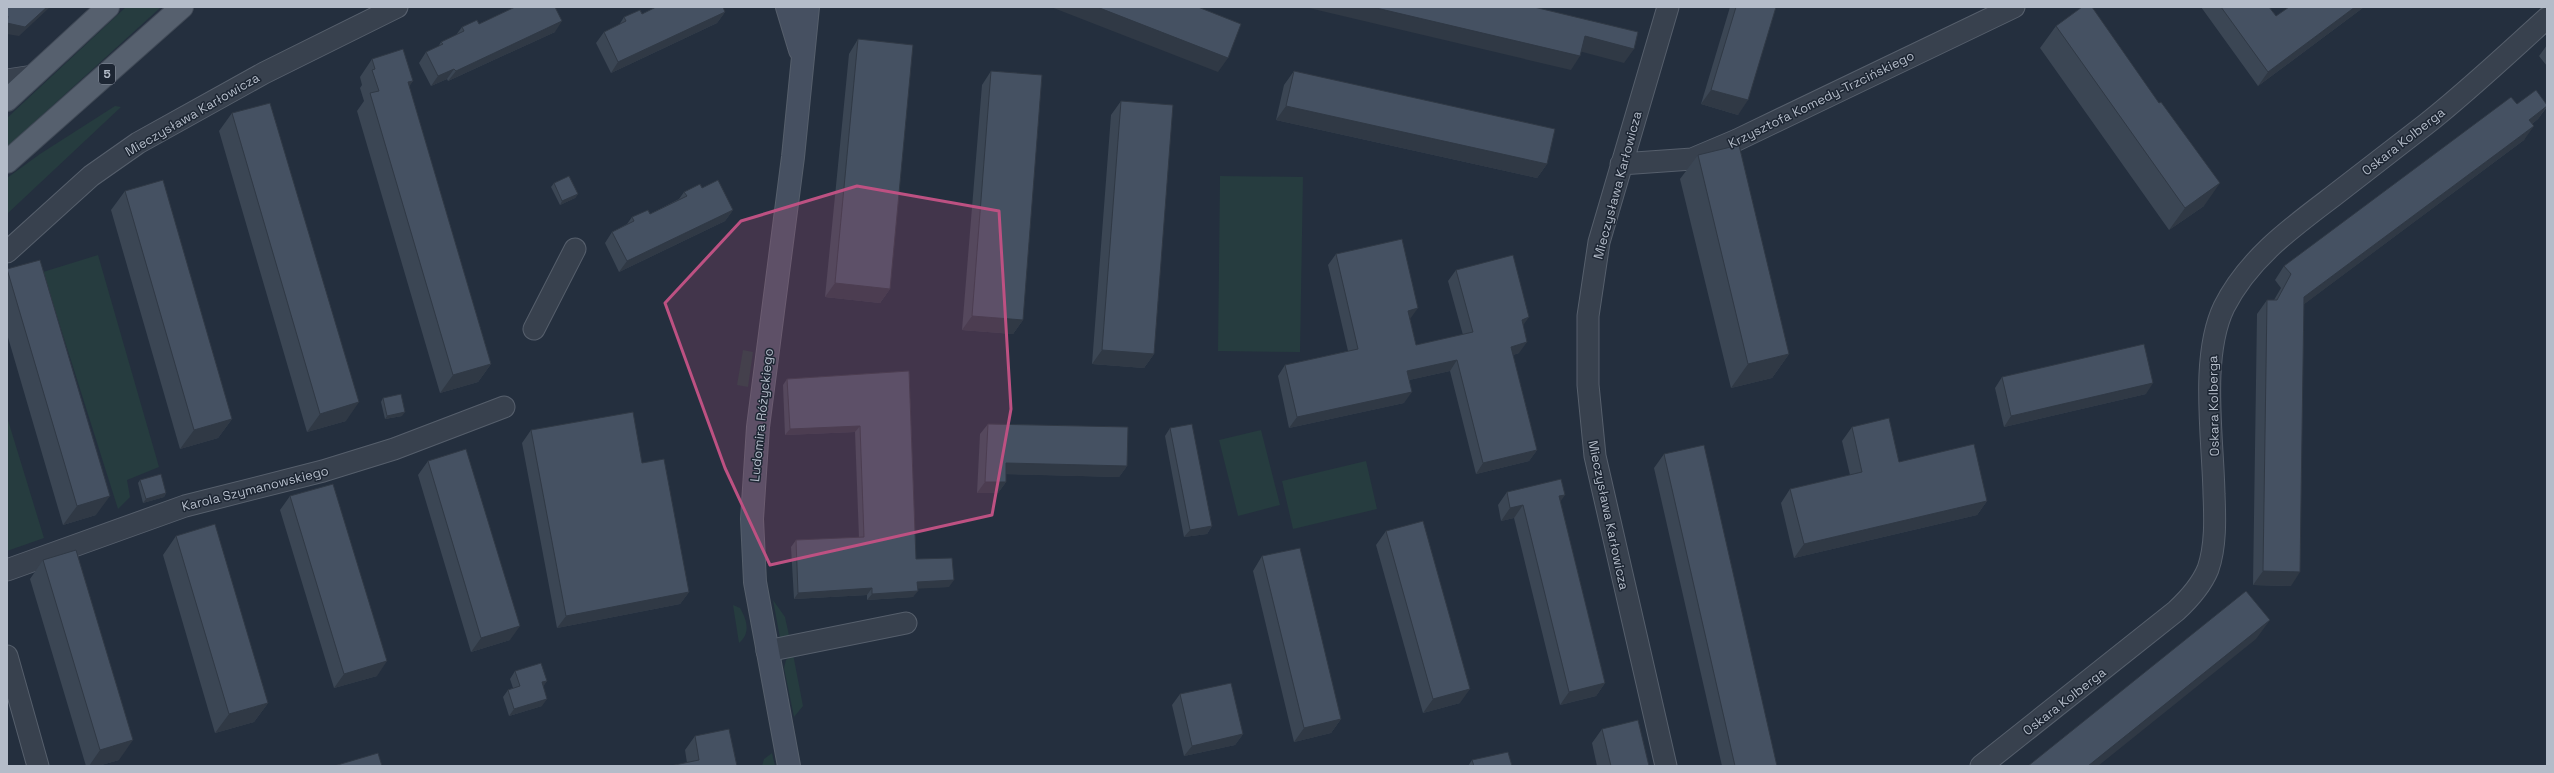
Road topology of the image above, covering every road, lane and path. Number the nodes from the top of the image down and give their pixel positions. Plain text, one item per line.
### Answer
1 (108, 7) edge
2 (182, 7) edge
3 (397, 7) edge
4 (787, 7) edge
5 (808, 7) edge
6 (1668, 7) edge
7 (2014, 7) edge
8 (2547, 18) edge
9 (804, 63) junction
10 (33, 76) junction
11 (7, 80) edge
12 (7, 100) edge
13 (7, 162) edge
14 (1621, 164) junction
15 (575, 248) dead end
16 (7, 252) edge
17 (534, 329) dead end
18 (504, 407) dead end
19 (7, 570) edge
20 (906, 622) dead end
21 (767, 651) junction
22 (7, 656) edge
23 (38, 766) edge
24 (789, 766) edge
25 (1666, 766) edge
26 (1981, 766) edge

1 - 10 main road
2 - 13 main road, 5
3 - 16 street, Mieczysława Karłowicza
4 - 9 street, Ludomira Różyckiego
5 - 9 street, Ludomira Różyckiego
6 - 14 street, Mieczysława Karłowicza
7 - 14 street, Krzysztofa Komedy-Trzcińskiego
8 - 26 street, Oskara Kolberga
9 - 21 street, Ludomira Różyckiego
10 - 11 street
10 - 12 main road
14 - 25 street, Mieczysława Karłowicza
15 - 17 street
18 - 19 street, Karola Szymanowskiego
20 - 21 street
21 - 24 street, Ludomira Różyckiego
22 - 23 street

